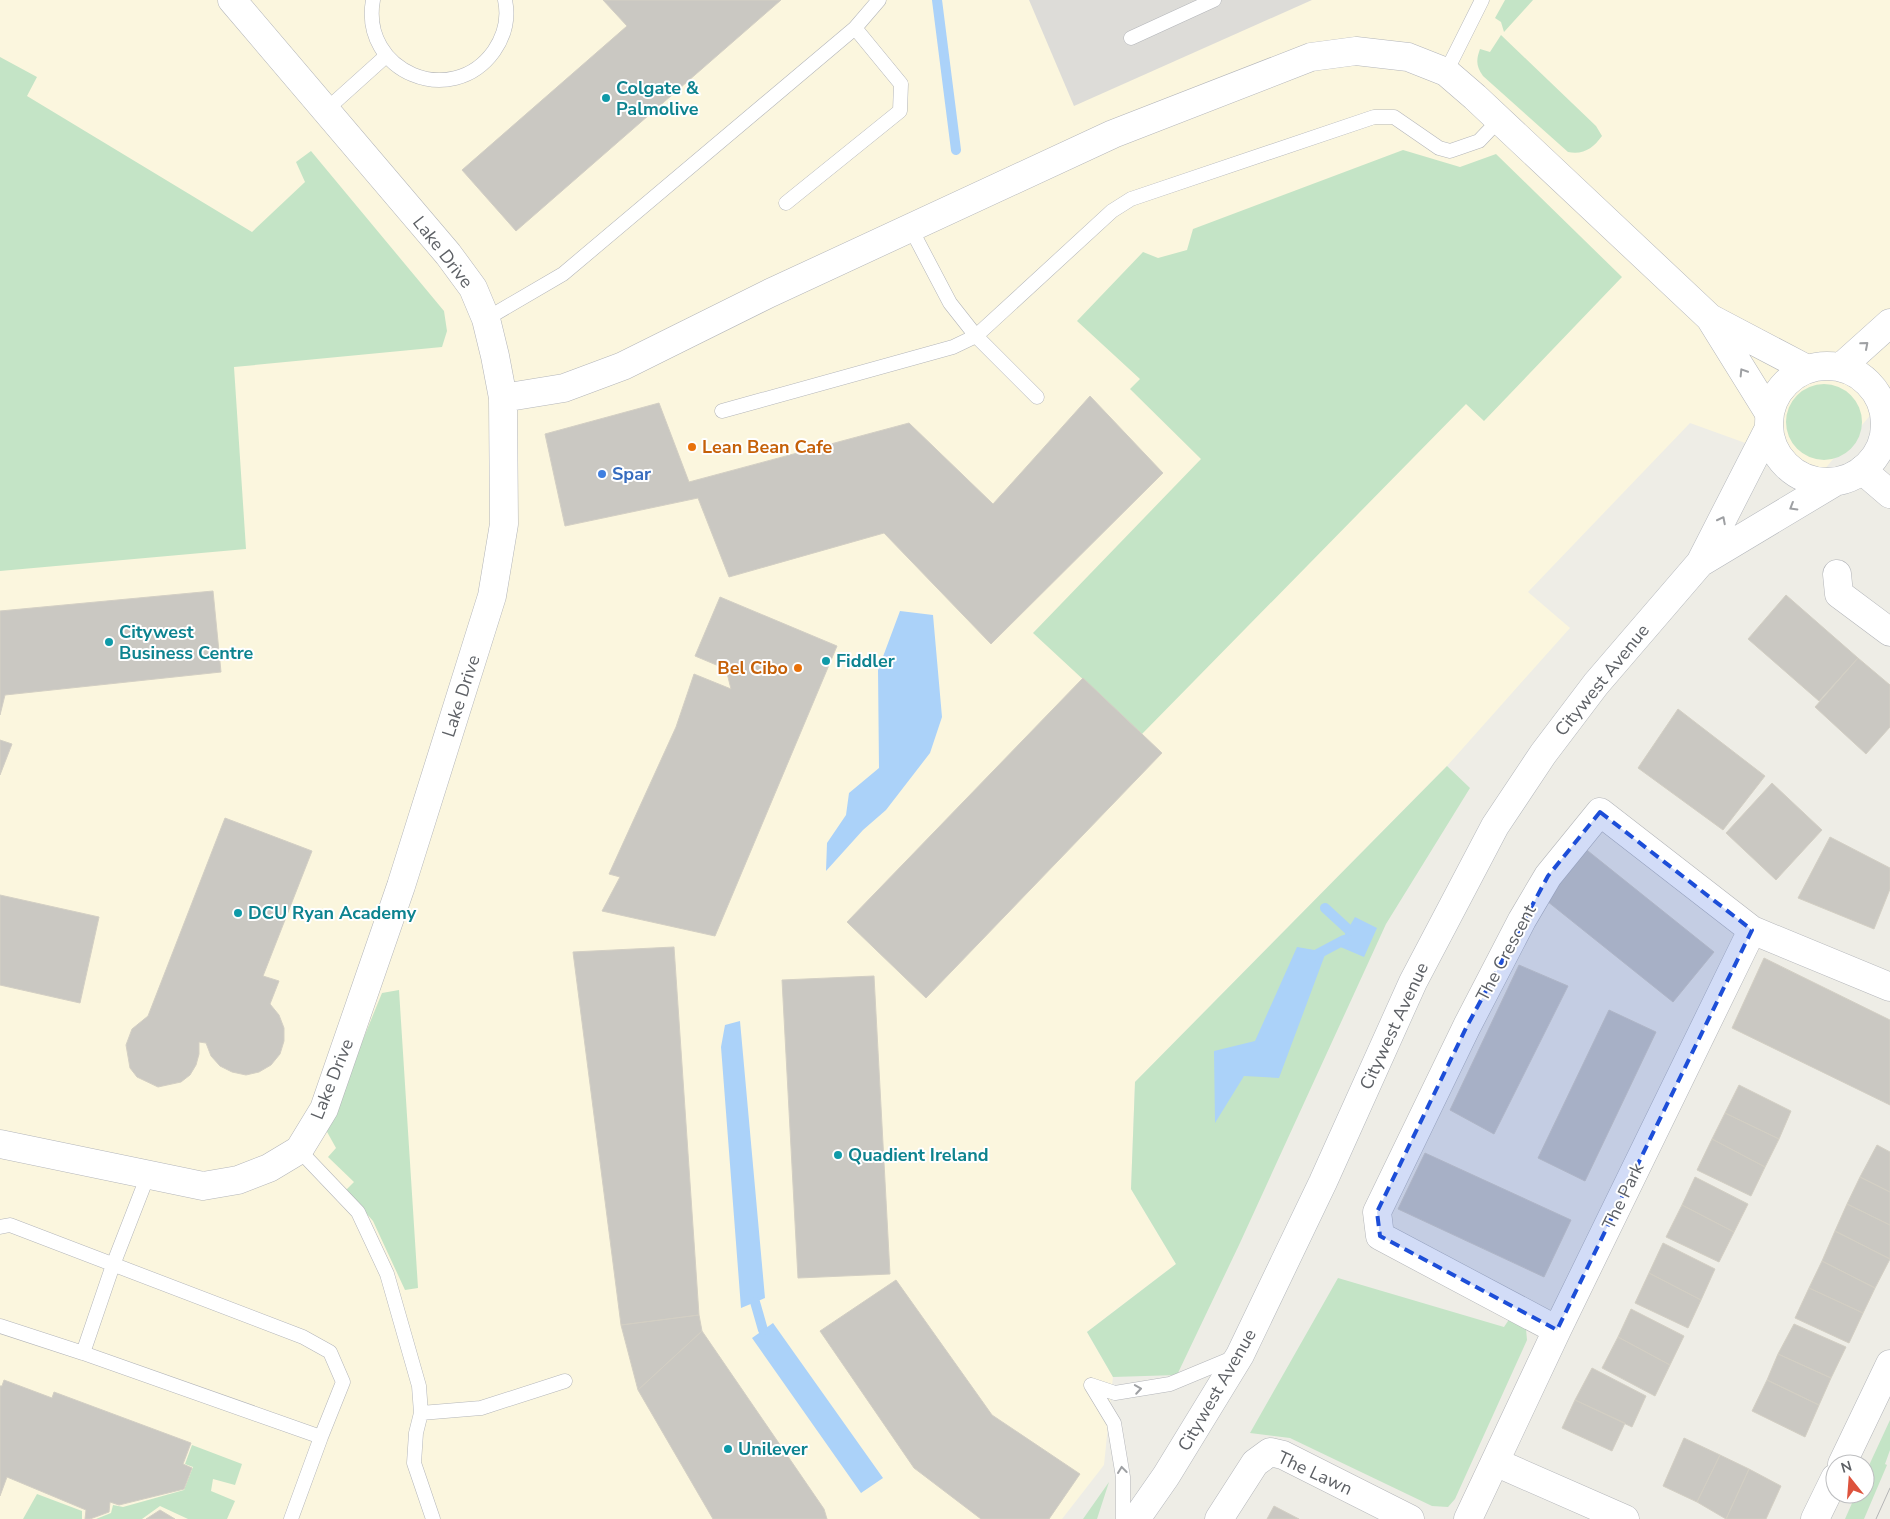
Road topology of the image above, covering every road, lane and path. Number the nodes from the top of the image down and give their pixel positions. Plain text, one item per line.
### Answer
1 (232, 0) edge
2 (373, 0) edge
3 (505, 0) edge
4 (879, 0) edge
5 (1214, 0) edge
6 (1482, 0) edge
7 (855, 28) junction
8 (1131, 38) dead end
9 (386, 56) junction
10 (1446, 72) junction
11 (326, 110) junction
12 (1499, 120) junction
13 (786, 203) dead end
14 (910, 227) junction
15 (1710, 318) junction
16 (486, 319) junction
17 (1890, 323) edge
18 (976, 336) junction
19 (1841, 367) junction
20 (1807, 369) junction
21 (1885, 392) edge
22 (1037, 397) dead end
23 (503, 398) junction
24 (722, 411) dead end
25 (1769, 421) junction
26 (1862, 470) junction
27 (1835, 482) junction
28 (1890, 494) edge
29 (1700, 563) junction
30 (1837, 574) dead end
31 (1890, 632) edge
32 (1752, 930) junction
33 (1890, 988) edge
34 (0, 1144) edge
35 (299, 1150) junction
36 (148, 1175) junction
37 (0, 1227) edge
38 (114, 1265) junction
39 (0, 1326) edge
40 (1557, 1330) junction
41 (84, 1353) junction
42 (1240, 1355) junction
43 (1890, 1364) edge
44 (565, 1381) dead end
45 (421, 1414) junction
46 (321, 1437) junction
47 (1847, 1454) edge
48 (1495, 1462) junction
49 (1825, 1498) edge
50 (291, 1519) edge
51 (433, 1519) edge
52 (1123, 1519) edge
53 (1136, 1519) edge
54 (1219, 1519) edge
55 (1410, 1519) edge
56 (1468, 1519) edge
57 (1625, 1519) edge
58 (1815, 1519) edge

1 - 11 street, Lake Drive
2 - 9 lane
3 - 9 lane
4 - 7 lane
5 - 8 lane
6 - 10 lane
7 - 13 lane
7 - 16 lane
9 - 11 lane
10 - 12 street
10 - 14 street
11 - 16 street, Lake Drive
12 - 15 street
12 - 18 lane
14 - 18 lane
14 - 23 street
15 - 20 street
25 -> 15 street
16 - 23 street, Lake Drive
19 -> 17 street
18 - 22 lane
18 - 24 lane
19 - 20 street
19 - 21 street
20 - 25 street
21 - 26 street
23 - 35 street, Lake Drive
25 - 27 street
29 -> 25 street, Citywest Avenue
26 - 27 street
26 - 28 street
27 -> 29 street, Citywest Avenue
29 - 42 street, Citywest Avenue
30 - 31 street
32 - 33 street, The Crescent
32 - 40 street, The Park
32 - 40 street, The Crescent
34 - 36 street, Lake Drive
35 - 36 street, Lake Drive
35 - 45 lane
36 - 38 lane
37 - 38 lane
38 - 41 lane
38 - 46 lane
39 - 41 lane
40 - 48 street, The Park
41 - 46 lane
52 -> 42 lane
42 - 53 street, Citywest Avenue
43 - 47 street
44 - 45 lane
45 - 51 lane
46 - 50 lane
48 - 56 street, The Park
48 - 57 street
49 - 58 street
54 - 55 street, The Lawn

